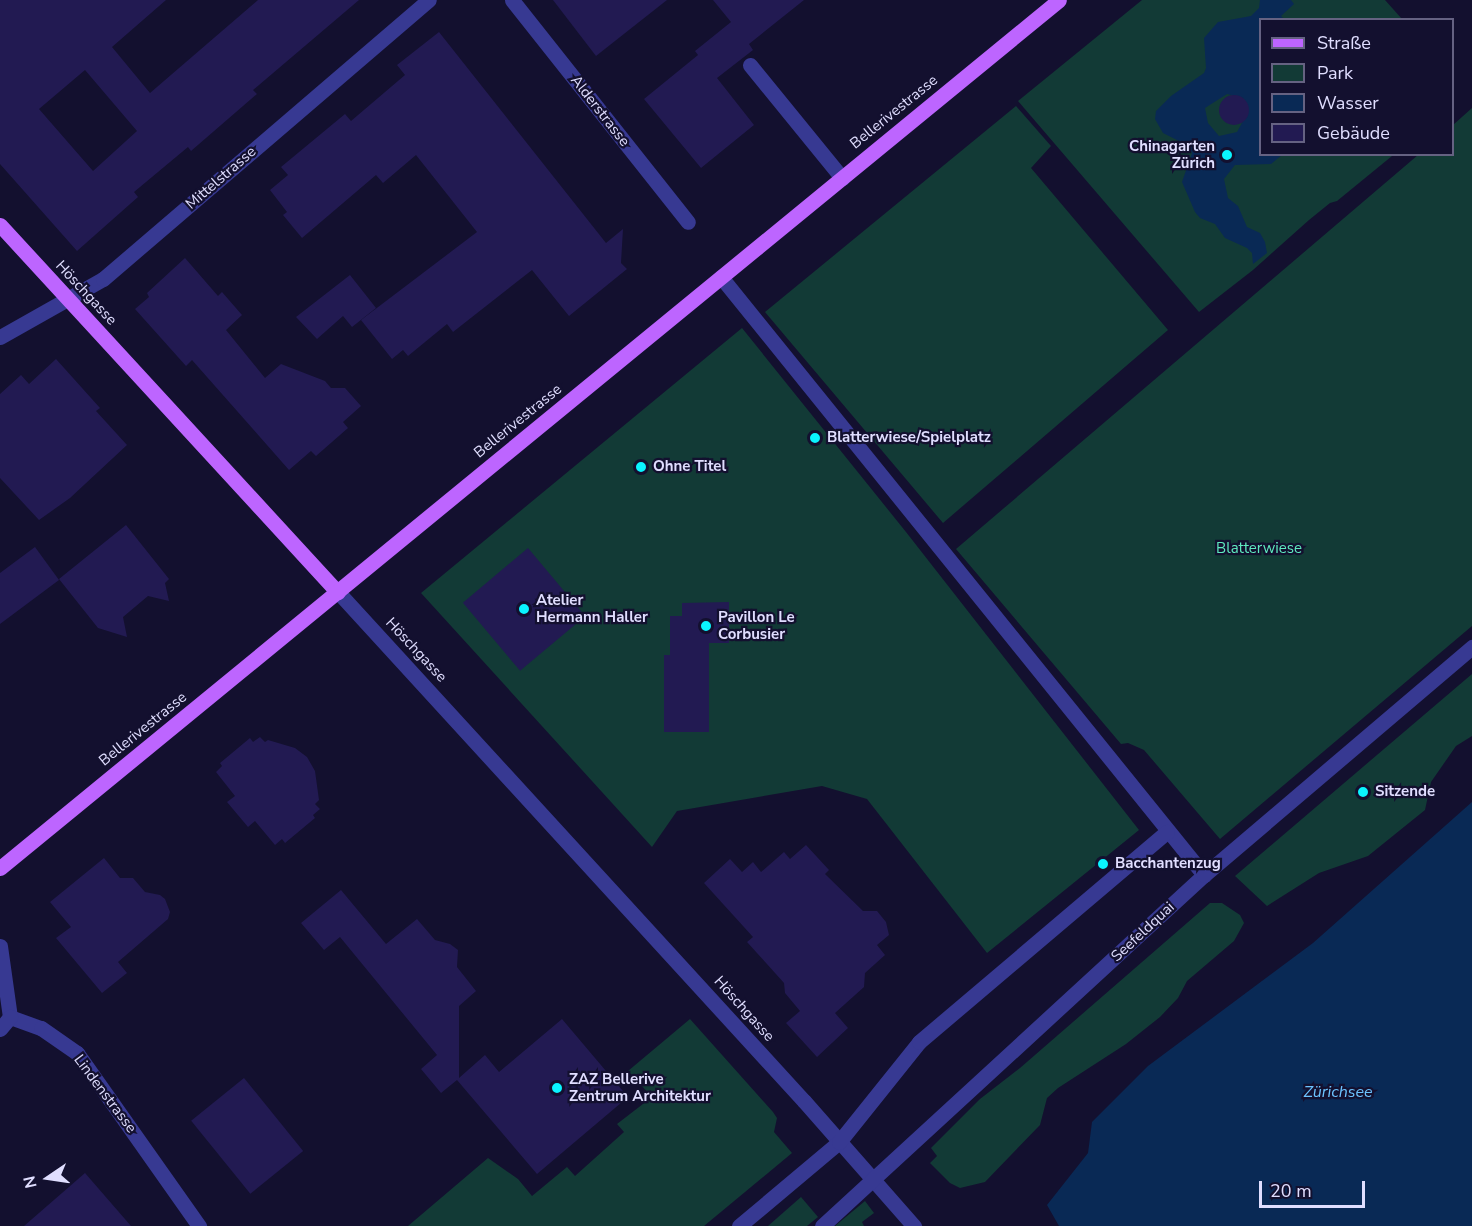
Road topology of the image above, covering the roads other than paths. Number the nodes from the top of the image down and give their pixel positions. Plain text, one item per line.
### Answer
1 (429, 0) edge
2 (512, 0) edge
3 (1059, 0) edge
4 (750, 65) dead end
5 (843, 178) junction
6 (688, 222) dead end
7 (0, 225) edge
8 (721, 278) junction
9 (67, 298) junction
10 (0, 337) edge
11 (338, 592) junction
12 (1472, 647) edge
13 (1167, 832) junction
14 (0, 868) edge
15 (1204, 875) junction
16 (0, 946) edge
17 (10, 1017) junction
18 (0, 1029) edge
19 (840, 1142) junction
20 (874, 1181) junction
21 (199, 1226) edge
22 (740, 1226) edge
23 (822, 1226) edge
24 (914, 1226) edge

1 - 9 street, Mittelstrasse
2 - 6 street, Alderstrasse
3 - 5 main road, Bellerivestrasse
4 - 5 street
5 - 8 main road, Bellerivestrasse
7 - 9 main road, Höschgasse
8 - 11 main road, Bellerivestrasse
8 - 13 street
9 - 10 street, Mittelstrasse
9 - 11 main road, Höschgasse
11 - 14 main road, Bellerivestrasse
11 - 19 street, Höschgasse
12 - 15 street, Seefeldquai
13 - 15 street
13 - 19 street
15 - 20 street, Seefeldquai
16 - 17 street
17 - 18 street
17 - 21 street, Lindenstrasse
19 - 20 street, Höschgasse
19 - 22 street
20 - 23 street, Seefeldquai
20 - 24 street, Höschgasse

